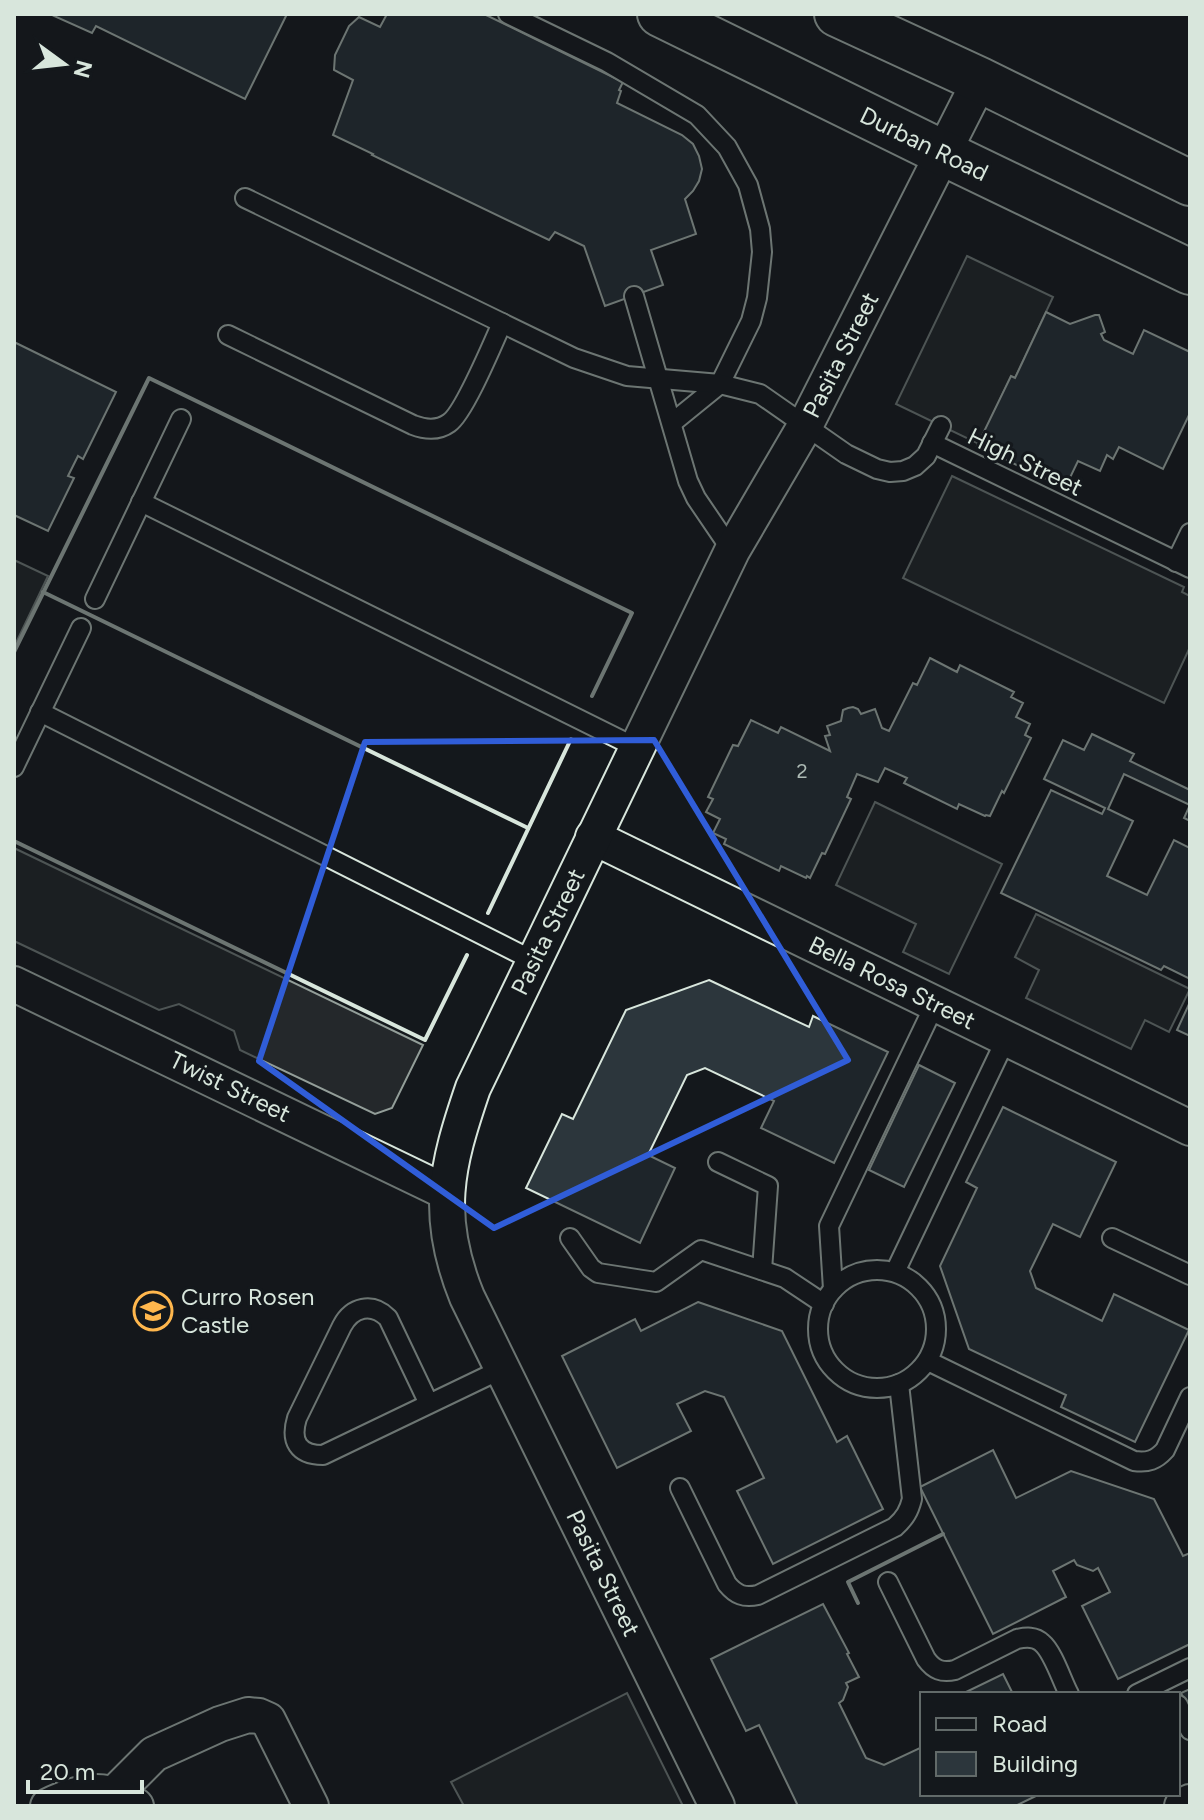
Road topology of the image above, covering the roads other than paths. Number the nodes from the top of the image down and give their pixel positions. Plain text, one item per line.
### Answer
1 (508, 14) edge
2 (660, 14) edge
3 (837, 14) edge
4 (980, 80) junction
5 (943, 153) junction
6 (1190, 183) edge
7 (245, 198) dead end
8 (1190, 272) edge
9 (634, 296) dead end
10 (502, 323) junction
11 (228, 335) dead end
12 (659, 379) junction
13 (720, 384) junction
14 (181, 419) dead end
15 (672, 423) junction
16 (805, 426) junction
17 (941, 426) dead end
18 (932, 443) junction
19 (141, 502) junction
20 (1190, 533) edge
21 (732, 551) junction
22 (1183, 565) edge
23 (95, 599) dead end
24 (81, 628) dead end
25 (40, 712) junction
26 (637, 748) junction
27 (14, 767) edge
28 (593, 837) junction
29 (534, 961) junction
30 (14, 984) edge
31 (935, 1004) junction
32 (1006, 1039) junction
33 (1190, 1128) edge
34 (718, 1162) dead end
35 (446, 1192) junction
36 (570, 1238) dead end
37 (1112, 1238) dead end
38 (762, 1270) junction
39 (895, 1272) junction
40 (1190, 1275) edge
41 (828, 1297) junction
42 (928, 1361) junction
43 (502, 1369) junction
44 (899, 1384) junction
45 (1190, 1397) edge
46 (429, 1404) junction
47 (680, 1488) dead end
48 (888, 1582) dead end
49 (1190, 1668) edge
50 (1169, 1687) edge
51 (1068, 1692) edge
52 (1146, 1692) edge
53 (1180, 1709) edge
54 (1190, 1730) edge
55 (125, 1800) edge
56 (1190, 1802) edge
57 (48, 1806) edge
58 (311, 1806) edge
59 (717, 1806) edge
60 (1182, 1806) edge

1 - 13 lane
2 - 5 main road, Durban Road
3 - 4 main road
4 - 5 street, Pasita Street
4 - 6 main road
5 - 8 main road, Durban Road
5 - 16 street, Pasita Street
7 - 10 lane, High Street
9 - 12 lane
10 - 11 lane
10 - 12 lane, High Street
12 - 13 lane, High Street
12 - 15 lane
13 - 15 lane
13 - 16 lane, High Street
14 - 19 lane
15 - 21 lane
16 - 18 lane, High Street
16 - 21 street, Pasita Street
17 - 18 lane
18 - 22 lane, High Street
19 - 23 lane
19 - 26 lane
20 - 22 lane
21 - 26 street, Pasita Street
24 - 25 lane
25 - 27 lane
25 - 29 lane
26 - 28 street, Pasita Street
28 - 29 street, Pasita Street
28 - 31 street, Bella Rosa Street
29 - 35 street, Pasita Street
30 - 35 street, Twist Street
31 - 32 street, Bella Rosa Street
31 - 41 lane
32 - 33 street, Bella Rosa Street
32 - 39 lane
34 - 38 lane
35 - 43 street, Pasita Street
36 - 38 lane
37 - 40 lane
38 - 41 lane
39 - 41 lane
39 - 42 lane
41 - 44 lane
42 - 44 lane
42 - 45 lane
43 - 46 lane
43 - 59 street, Pasita Street
44 - 47 lane
46 - 46 lane
48 - 51 lane
49 - 50 lane
50 - 52 lane
53 - 54 lane
55 - 57 street
55 - 58 street
56 - 60 street

